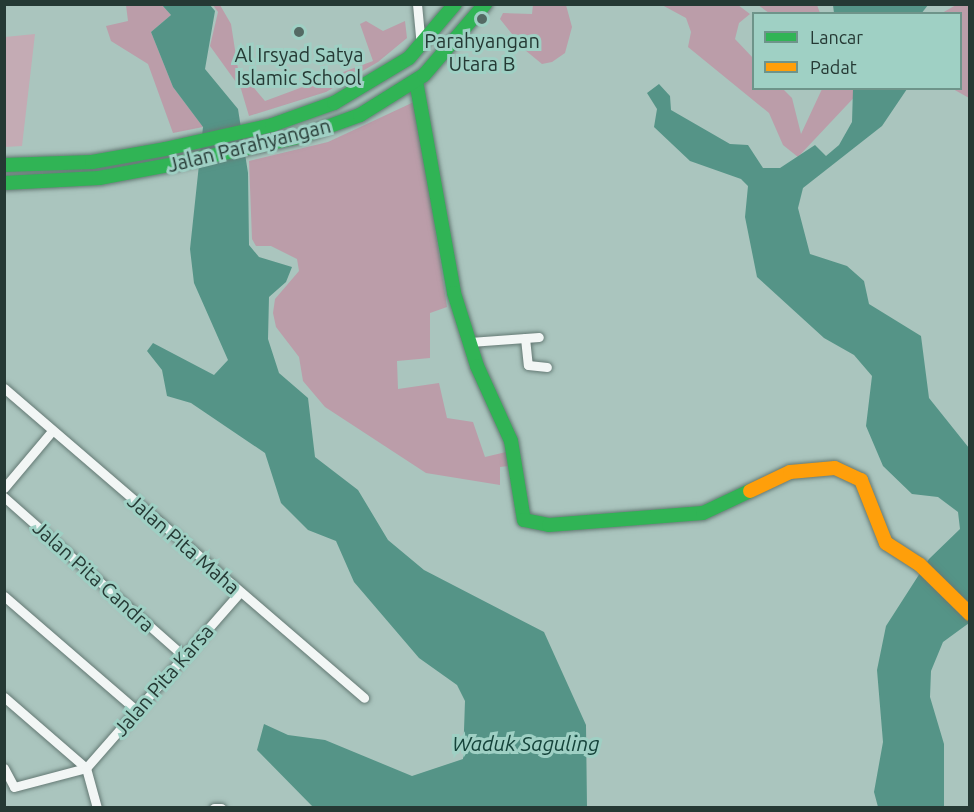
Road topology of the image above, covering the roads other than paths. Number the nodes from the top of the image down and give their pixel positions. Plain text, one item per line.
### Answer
1 (417, 4) edge
2 (455, 4) edge
3 (485, 4) edge
4 (421, 46) junction
5 (410, 58) junction
6 (420, 78) junction
7 (4, 165) edge
8 (4, 183) edge
9 (539, 337) dead end
10 (525, 338) junction
11 (470, 342) junction
12 (547, 367) dead end
13 (4, 388) edge
14 (52, 431) junction
15 (4, 488) edge
16 (4, 496) edge
17 (240, 592) junction
18 (4, 596) edge
19 (969, 614) edge
20 (183, 656) junction
21 (4, 697) edge
22 (364, 698) dead end
23 (136, 710) junction
24 (4, 768) edge
25 (86, 768) junction
26 (97, 807) edge
27 (214, 807) edge
28 (221, 807) edge

1 - 4 street
2 - 4 main road, Jalan Parahyangan
3 - 6 main road, Jalan Parahyangan
4 - 5 main road, Jalan Parahyangan
5 - 6 main road
5 - 7 main road, Jalan Parahyangan
6 - 8 main road, Jalan Parahyangan
6 - 11 main road
9 - 10 street
10 - 11 street
10 - 12 street
11 - 19 main road
13 - 14 street, Jalan Pita Maha
14 - 15 street
14 - 17 street, Jalan Pita Maha
16 - 20 street, Jalan Pita Candra
17 - 20 street, Jalan Pita Karsa
17 - 22 street, Jalan Pita Maha
18 - 23 street
20 - 23 street, Jalan Pita Karsa
21 - 25 street
23 - 25 street, Jalan Pita Karsa
24 - 25 street
25 - 26 street
27 - 28 street

